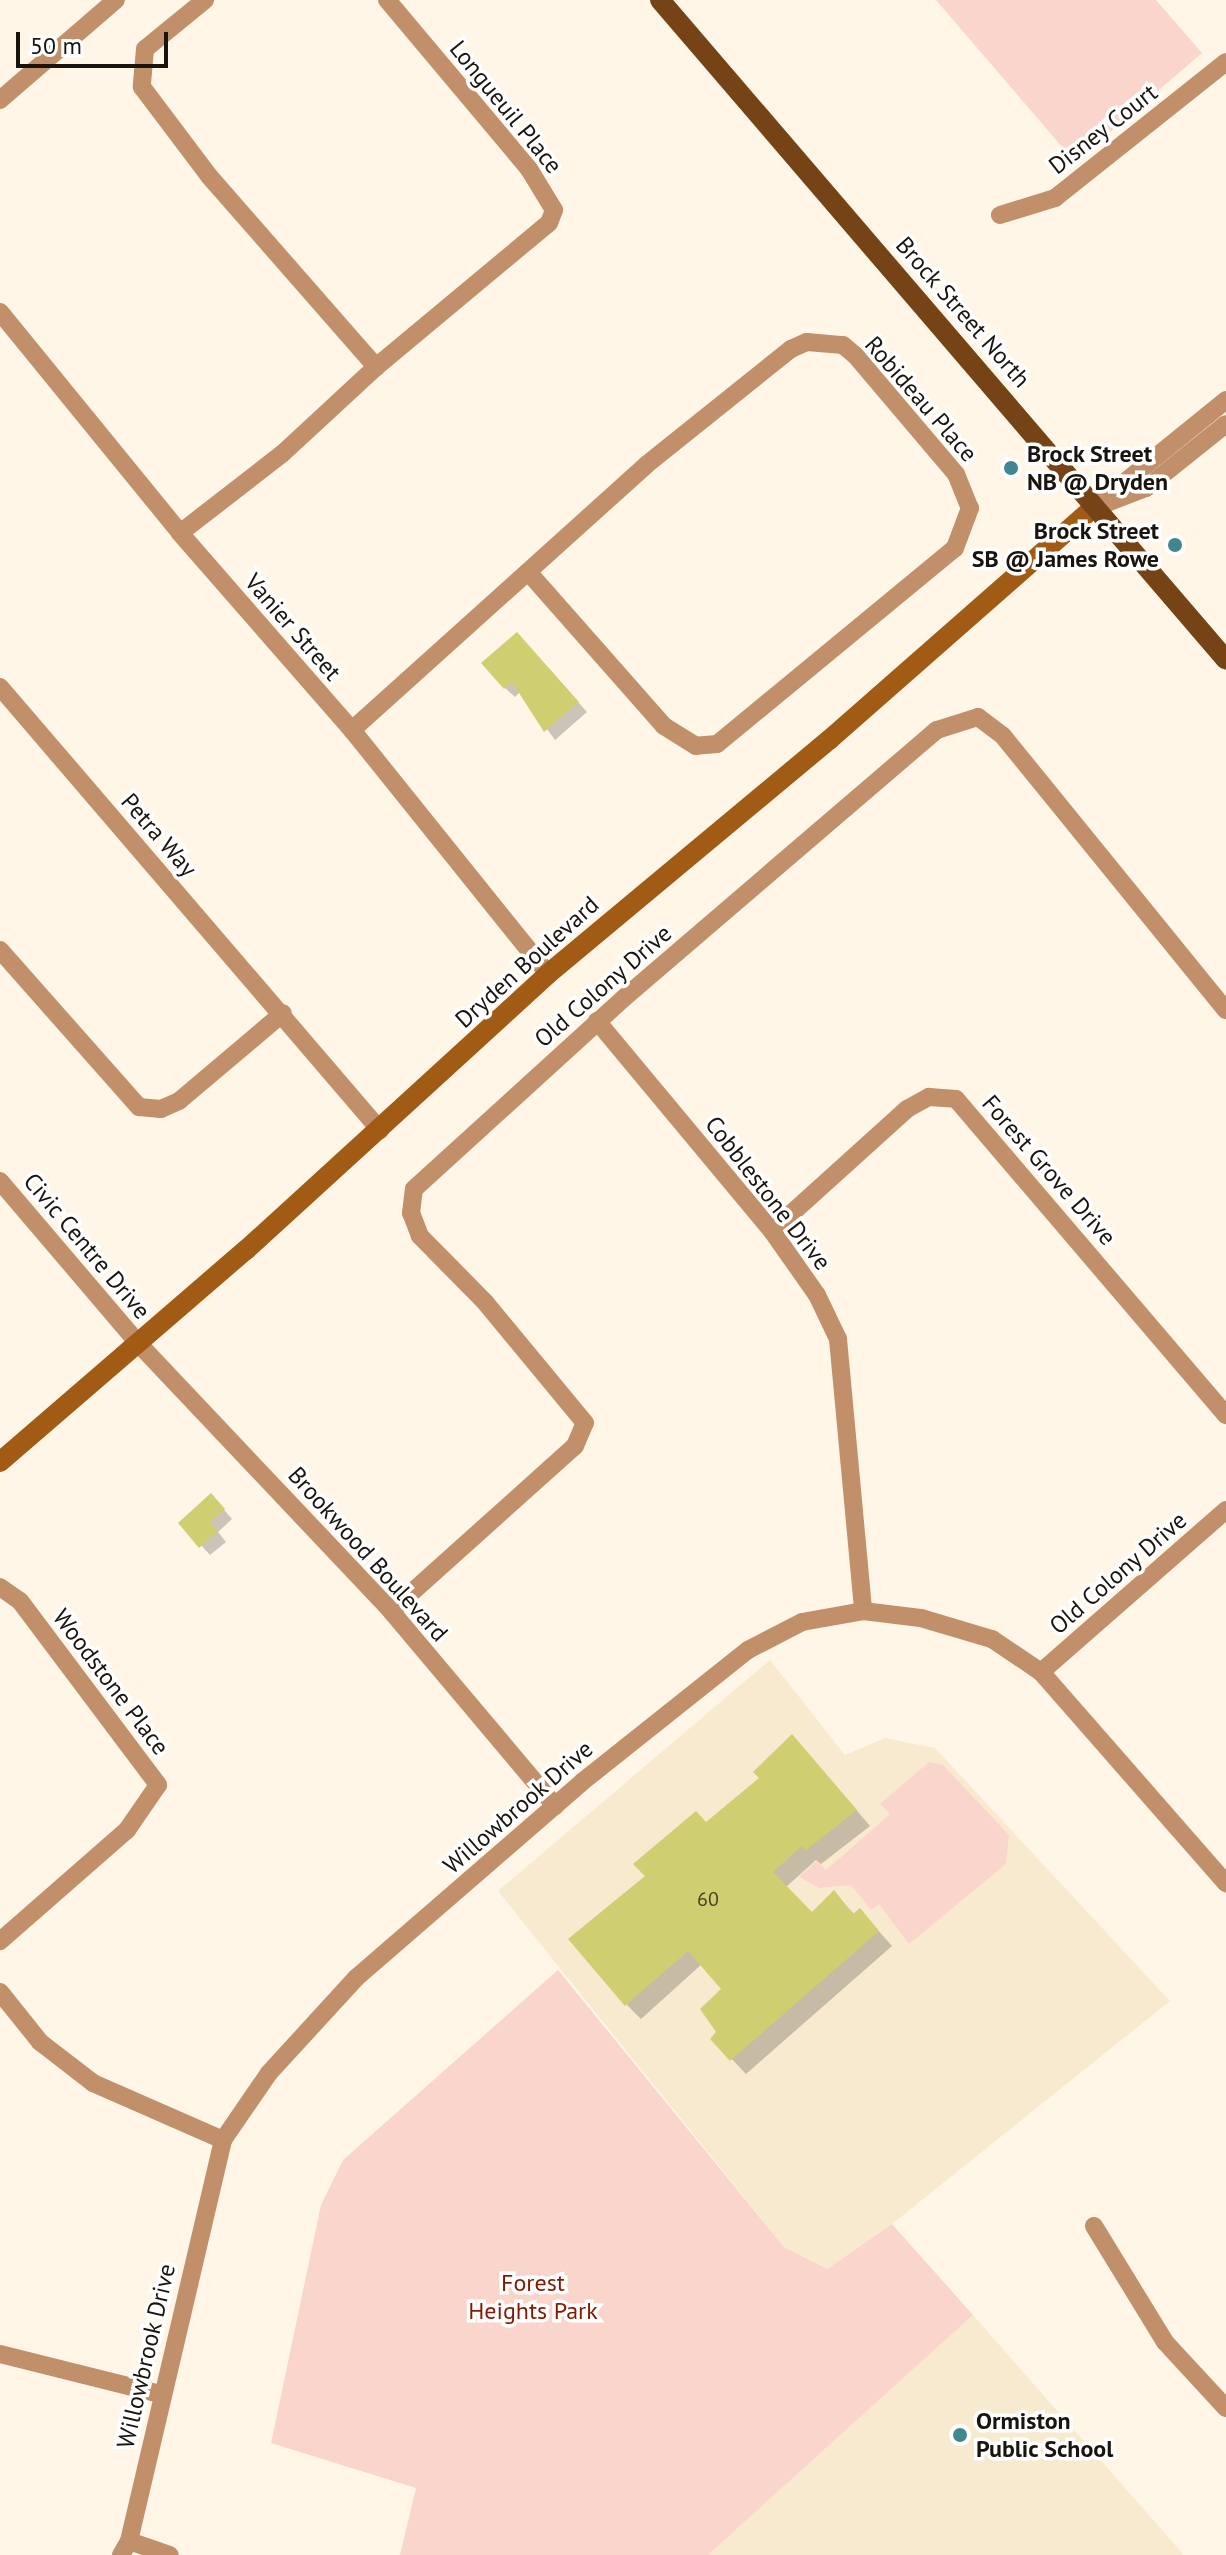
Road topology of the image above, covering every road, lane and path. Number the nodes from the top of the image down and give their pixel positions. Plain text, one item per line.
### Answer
1 (116, 0) edge
2 (205, 0) edge
3 (387, 0) edge
4 (660, 0) edge
5 (1226, 62) edge
6 (0, 100) edge
7 (1000, 215) dead end
8 (0, 312) edge
9 (376, 367) junction
10 (1226, 400) edge
11 (1226, 424) edge
12 (1094, 507) junction
13 (180, 533) junction
14 (530, 574) junction
15 (1226, 660) edge
16 (0, 687) edge
17 (352, 730) junction
18 (0, 950) edge
19 (548, 974) junction
20 (1226, 1010) edge
21 (283, 1013) junction
22 (597, 1021) junction
23 (380, 1130) junction
24 (0, 1181) edge
25 (772, 1231) junction
26 (137, 1342) junction
27 (1226, 1415) edge
28 (0, 1462) edge
29 (1226, 1510) edge
30 (0, 1587) edge
31 (391, 1611) junction
32 (863, 1611) junction
33 (1041, 1672) junction
34 (555, 1806) junction
35 (1226, 1883) edge
36 (0, 1941) edge
37 (0, 1992) edge
38 (223, 2140) junction
39 (1094, 2226) dead end
40 (0, 2354) edge
41 (160, 2394) junction
42 (1226, 2408) edge
43 (125, 2548) edge
44 (170, 2555) edge

1 - 6 street
2 - 9 street
3 - 9 street, Longueuil Place
4 - 12 main road, Brock Street North
5 - 7 street, Disney Court
8 - 13 street, Vanier Street
9 - 13 street, Longueuil Place
10 - 12 street
11 - 12 street
12 - 15 main road, Brock Street North
12 - 19 street, Dryden Boulevard
13 - 17 street, Vanier Street
14 - 14 street, Robideau Place
14 - 17 street, Robideau Place
16 - 21 street, Petra Way
17 - 19 street, Vanier Street
18 - 21 street
19 - 23 street, Dryden Boulevard
20 - 22 street, Old Colony Drive
21 - 23 street, Petra Way
22 - 25 street, Cobblestone Drive
22 - 31 street, Old Colony Drive
23 - 26 street, Dryden Boulevard
24 - 26 street, Civic Centre Drive
25 - 27 street, Forest Grove Drive
25 - 32 street, Cobblestone Drive
26 - 28 street, Dryden Boulevard
26 - 31 street, Brookwood Boulevard
29 - 33 street, Old Colony Drive
30 - 36 street, Woodstone Place
31 - 34 street, Brookwood Boulevard
32 - 33 street, Willowbrook Drive
32 - 34 street, Willowbrook Drive
33 - 35 street, Willowbrook Drive
34 - 38 street, Willowbrook Drive
37 - 38 street
38 - 41 street, Willowbrook Drive
39 - 42 street
40 - 41 street
41 - 43 street, Willowbrook Drive
43 - 44 street

